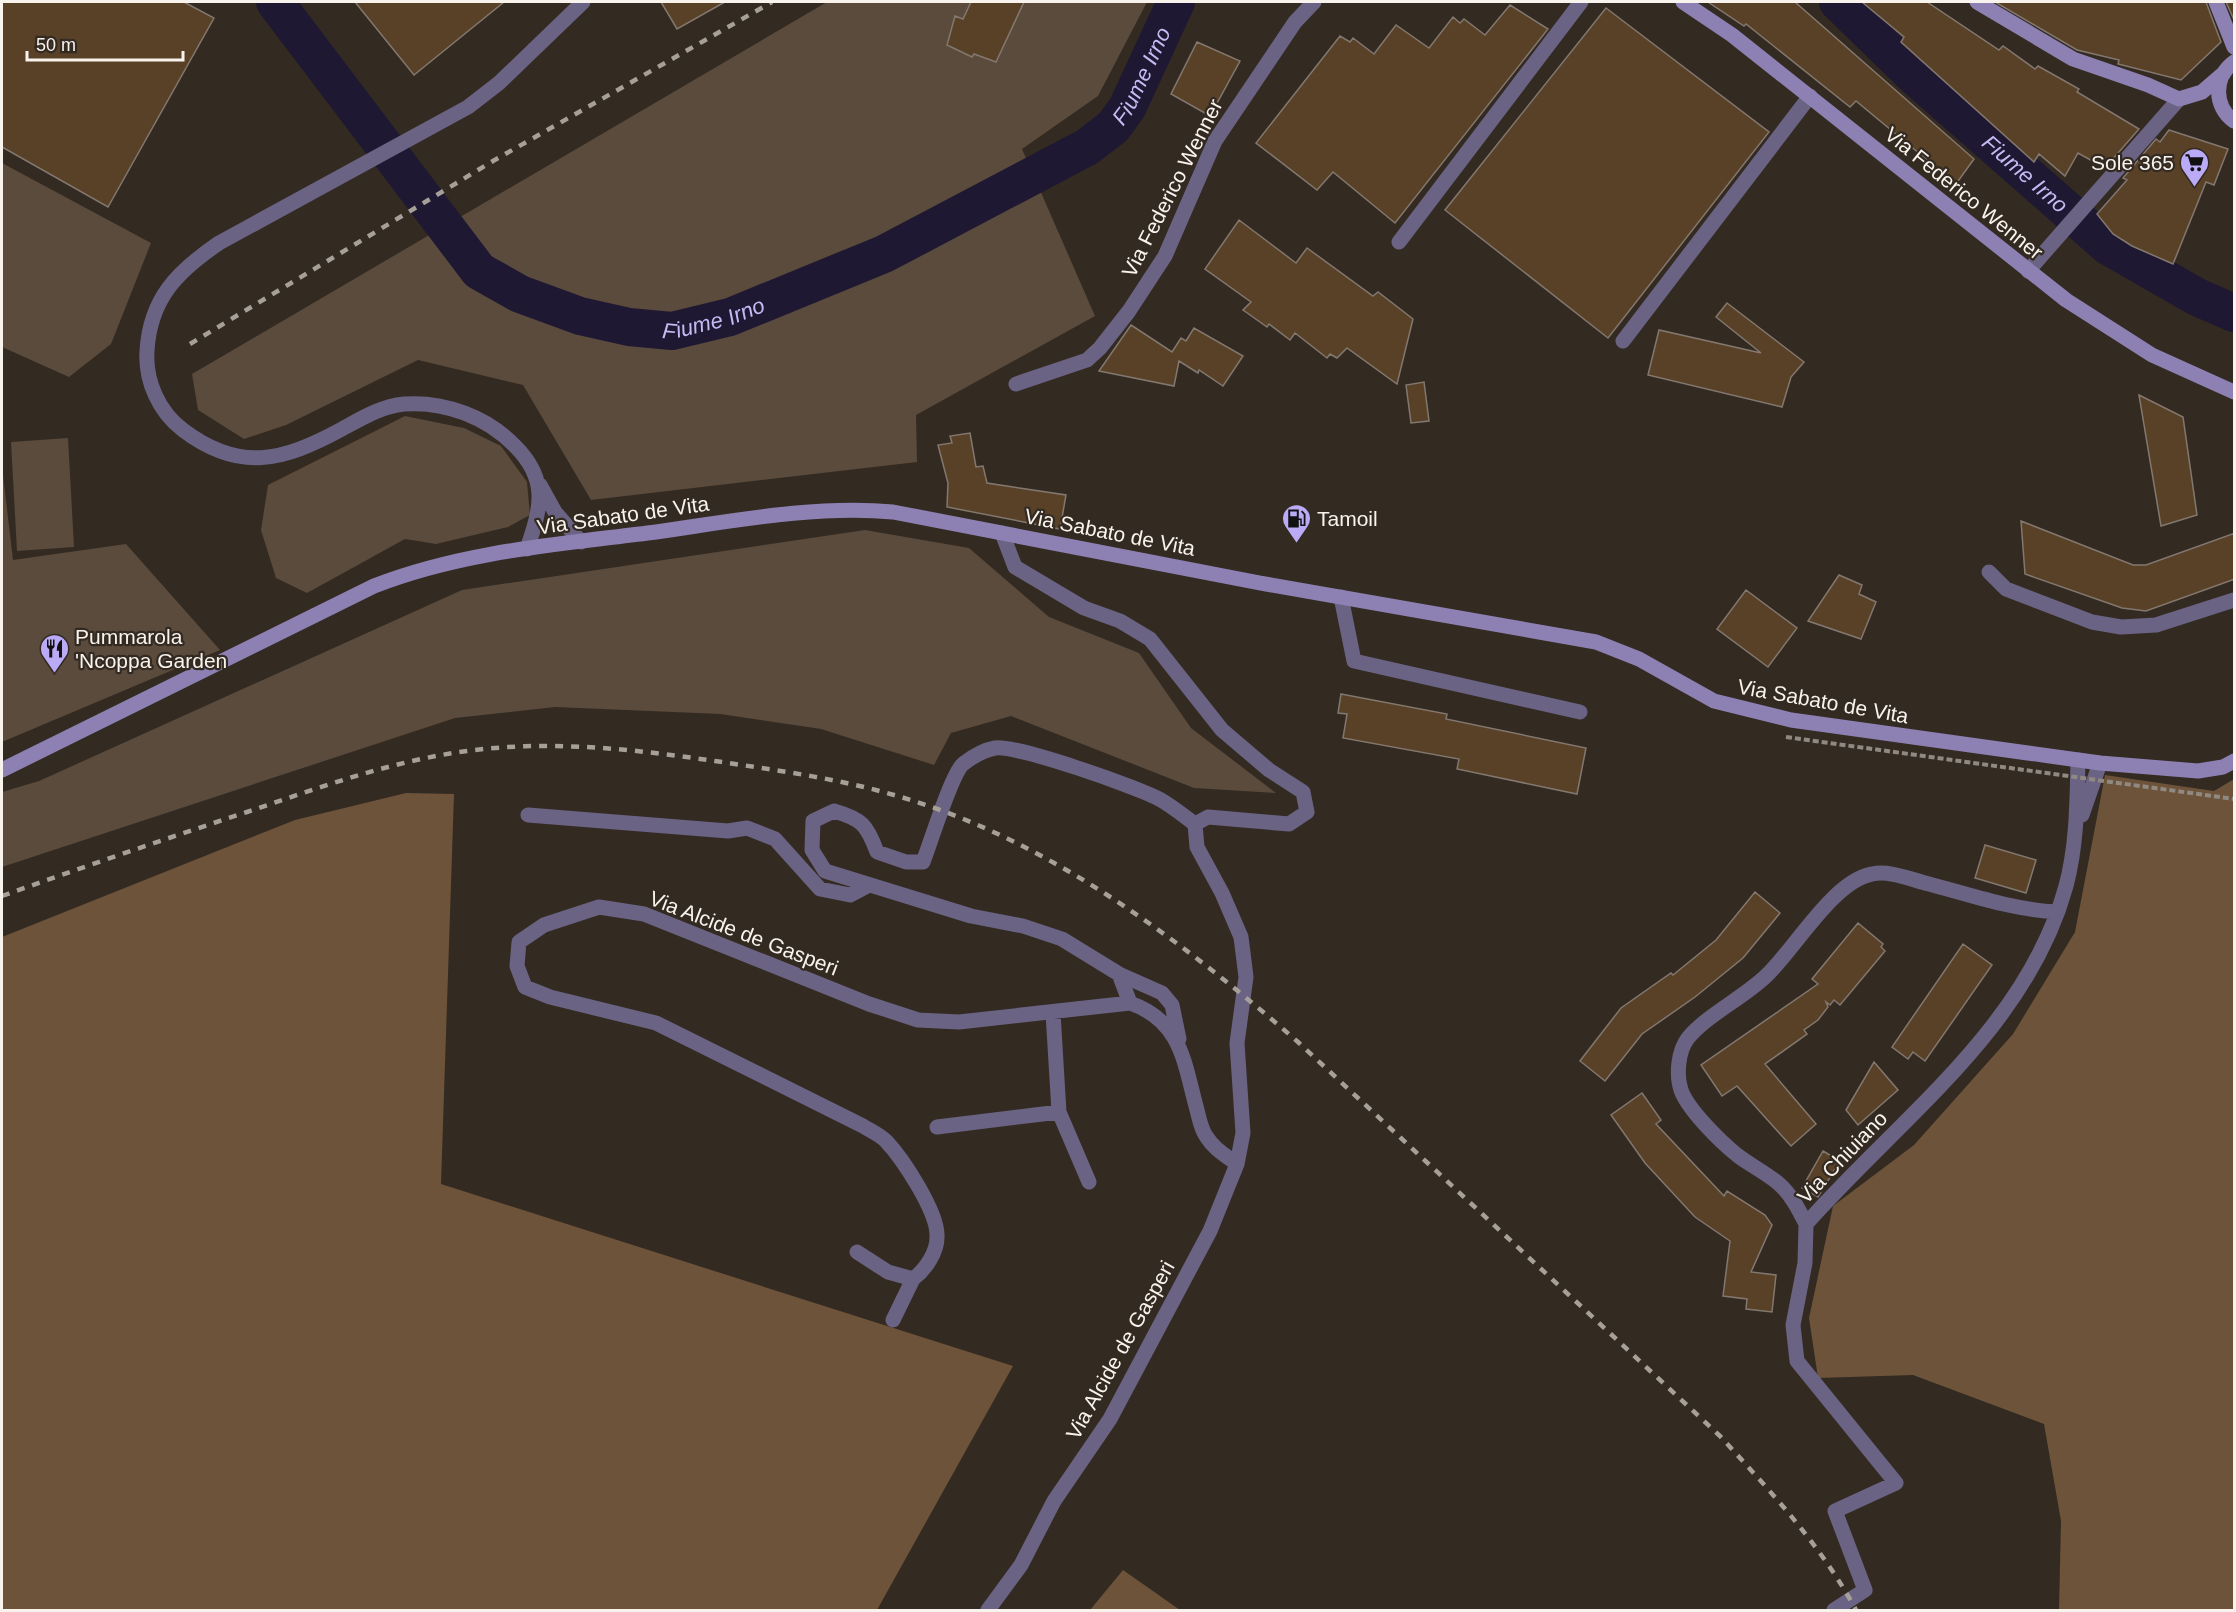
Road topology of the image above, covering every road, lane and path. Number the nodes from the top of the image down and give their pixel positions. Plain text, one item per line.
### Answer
1 (583, 2) edge
2 (1314, 2) edge
3 (1581, 2) edge
4 (1683, 2) edge
5 (1977, 2) edge
6 (2216, 2) edge
7 (2235, 46) edge
8 (2229, 68) edge
9 (1810, 96) junction
10 (2179, 99) junction
11 (2235, 121) edge
12 (1399, 242) dead end
13 (2028, 271) junction
14 (1623, 341) dead end
15 (1016, 384) dead end
16 (2235, 392) edge
17 (540, 484) junction
18 (1002, 533) junction
19 (581, 542) junction
20 (526, 549) junction
21 (1989, 572) dead end
22 (1341, 597) junction
23 (2235, 600) edge
24 (1580, 712) dead end
25 (1786, 737) dead end
26 (2078, 760) junction
27 (2235, 761) edge
28 (2100, 763) junction
29 (2, 770) edge
30 (2235, 799) edge
31 (528, 815) dead end
32 (1195, 824) junction
33 (2076, 832) junction
34 (869, 885) junction
35 (2057, 912) junction
36 (1119, 974) junction
37 (1130, 1003) junction
38 (1053, 1013) junction
39 (1180, 1045) junction
40 (1059, 1112) junction
41 (937, 1126) dead end
42 (1236, 1164) junction
43 (1089, 1182) dead end
44 (1806, 1224) junction
45 (857, 1252) dead end
46 (913, 1279) junction
47 (893, 1320) dead end
48 (988, 1611) edge
49 (1834, 1611) edge

1 - 17 street
2 - 15 street, Via Federico Wenner
3 - 12 street
4 - 9 street, Via Federico Wenner
5 - 10 street
6 - 7 street
8 - 10 street
8 - 11 street
9 - 13 street, Via Federico Wenner
9 - 14 street
10 - 13 street
13 - 16 street, Via Federico Wenner
17 - 19 street
17 - 20 street
18 - 19 street, Via Sabato de Vita
18 - 22 street, Via Sabato de Vita
18 - 32 street
19 - 20 street, Via Sabato de Vita
20 - 29 street, Via Sabato de Vita
21 - 23 street
22 - 24 street
22 - 26 street, Via Sabato de Vita
25 - 30 path, bridge
26 - 28 street, Via Sabato de Vita
26 - 33 street, Via Chiuiano
27 - 28 street, Via Sabato de Vita
28 - 33 street, Via Chiuiano
31 - 34 street
32 - 34 street
32 - 42 street, Via Alcide de Gasperi
33 - 35 street, Via Chiuiano
34 - 36 street
35 - 44 street, Via Chiuiano
35 - 44 street
36 - 37 street
36 - 39 street
37 - 38 street, Via Alcide de Gasperi
37 - 39 street
38 - 40 street
38 - 46 street, Via Alcide de Gasperi
39 - 42 street
40 - 41 street
40 - 43 street
42 - 48 street, Via Alcide de Gasperi
44 - 49 street, Via Chiuiano
45 - 46 street
46 - 47 street

